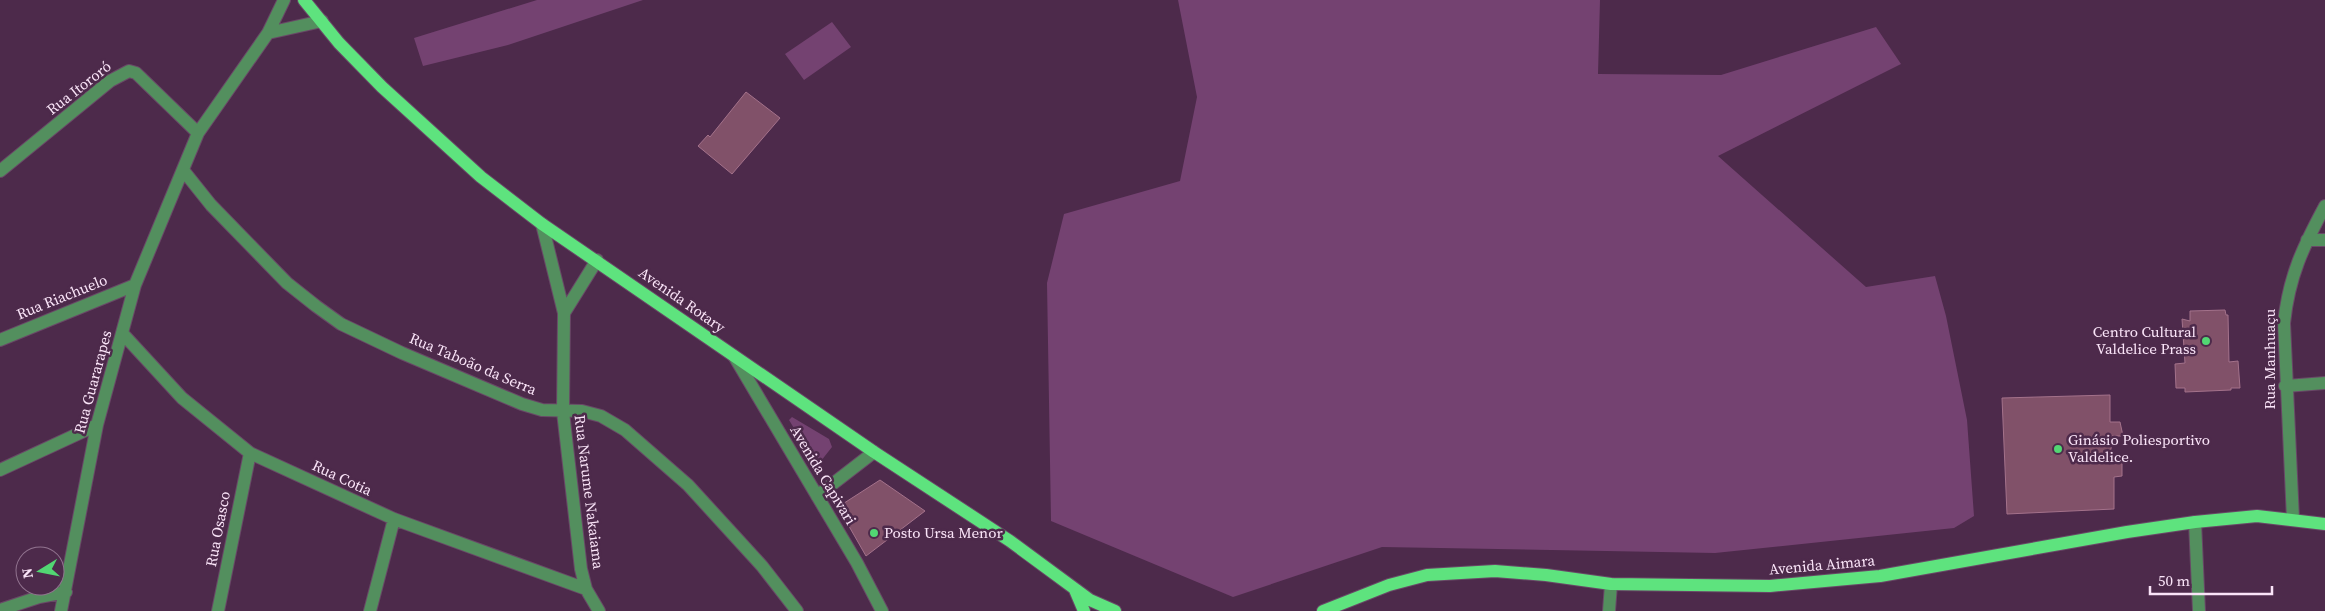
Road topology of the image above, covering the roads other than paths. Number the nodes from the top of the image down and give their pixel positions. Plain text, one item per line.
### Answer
1 (284, 0) edge
2 (304, 0) edge
3 (322, 21) junction
4 (268, 33) junction
5 (198, 133) junction
6 (183, 170) junction
7 (0, 171) edge
8 (2325, 206) edge
9 (542, 224) junction
10 (2307, 240) junction
11 (2325, 240) edge
12 (597, 260) junction
13 (135, 285) junction
14 (564, 313) junction
15 (123, 334) junction
16 (0, 340) edge
17 (734, 356) junction
18 (2325, 383) edge
19 (2285, 386) junction
20 (563, 412) junction
21 (97, 425) junction
22 (874, 452) junction
23 (250, 453) junction
24 (0, 470) edge
25 (817, 496) junction
26 (394, 519) junction
27 (2293, 519) junction
28 (2195, 522) junction
29 (2325, 524) edge
30 (1611, 584) junction
31 (1074, 588) junction
32 (586, 589) junction
33 (66, 592) junction
34 (0, 610) edge
35 (61, 611) edge
36 (218, 611) edge
37 (370, 611) edge
38 (599, 611) edge
39 (797, 611) edge
40 (882, 611) edge
41 (1084, 611) edge
42 (1115, 611) edge
43 (1323, 611) edge
44 (1609, 611) edge
45 (2199, 611) edge

1 - 4 street
2 - 3 main road, Avenida Rotary
3 - 4 street
3 - 9 main road, Avenida Rotary
4 - 5 street
5 - 6 street
5 - 7 street, Rua Itororó
6 - 13 street, Rua Guararapes
6 - 20 street, Rua Taboão da Serra
8 - 10 street, Rua Manhuaçu
9 - 12 main road, Avenida Rotary
9 - 14 street, Rua Narume Nakaiama
10 - 11 street
10 - 19 street, Rua Manhuaçu
12 - 14 street
12 - 17 main road, Avenida Rotary
13 - 15 street, Rua Guararapes
13 - 16 street, Rua Riachuelo
14 - 20 street, Rua Narume Nakaiama
15 - 21 street, Rua Guararapes
15 - 23 street, Rua Cotia
17 - 22 main road, Avenida Rotary
17 - 25 street, Avenida Capivari
18 - 19 street
19 - 27 street, Rua Manhuaçu
20 - 32 street, Rua Narume Nakaiama
20 - 39 street, Rua Taboão da Serra
21 - 24 street
21 - 33 street, Rua Guararapes
22 - 25 street
22 - 31 main road, Avenida Rotary
23 - 26 street, Rua Cotia
23 - 36 street, Rua Osasco
25 - 40 street, Avenida Capivari
26 - 32 street, Rua Cotia
26 - 37 street
27 - 28 main road, Avenida Aimara
27 - 29 main road, Avenida Aimara
28 - 30 main road, Avenida Aimara
28 - 45 street
30 - 43 main road, Avenida Aimara
30 - 44 street
31 - 41 main road
31 - 42 main road, Avenida Rotary
32 - 38 street, Rua Narume Nakaiama
33 - 34 street
33 - 35 street, Rua Guararapes

